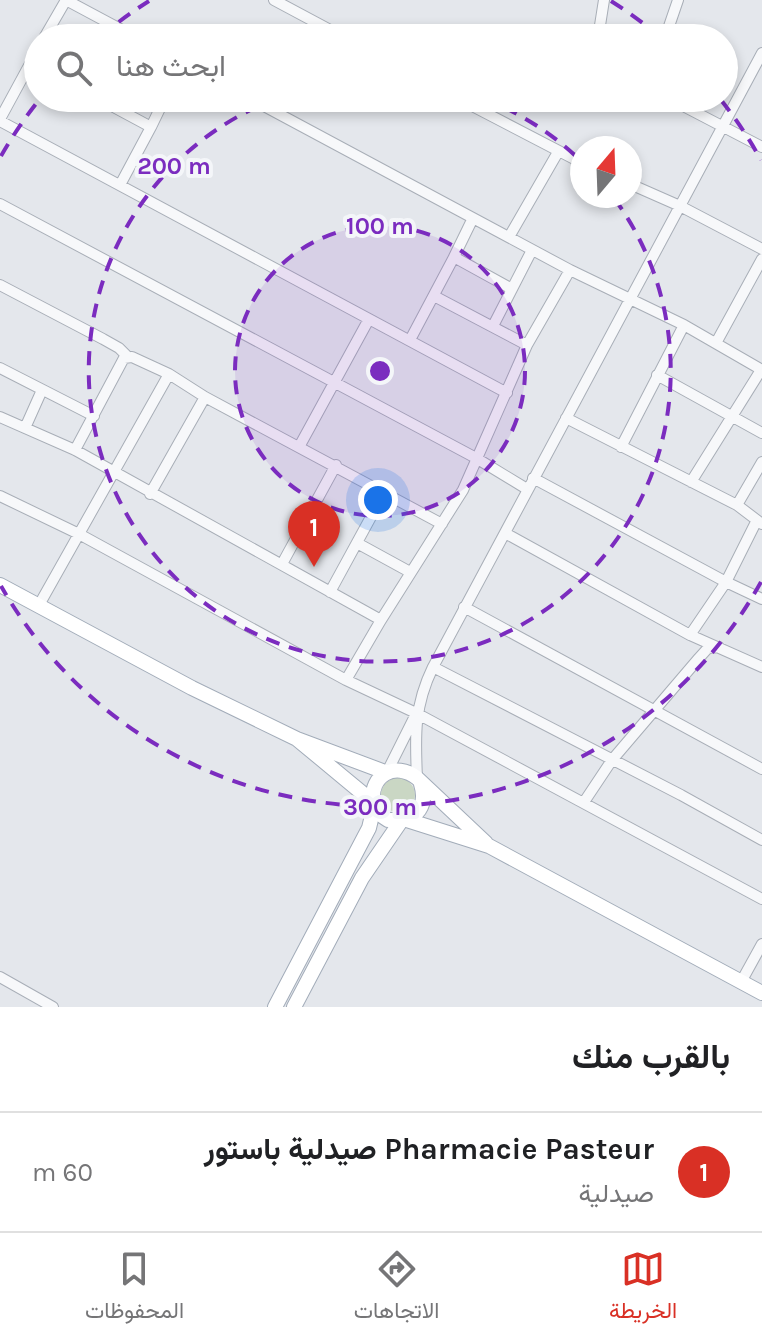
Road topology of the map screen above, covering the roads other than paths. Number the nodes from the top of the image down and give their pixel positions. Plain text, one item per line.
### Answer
1 (66, 0) edge
2 (274, 0) edge
3 (604, 0) edge
4 (678, 0) edge
5 (52, 24) edge
6 (111, 24) edge
7 (319, 24) edge
8 (600, 24) edge
9 (670, 24) edge
10 (760, 61) edge
11 (24, 80) edge
12 (738, 99) edge
13 (130, 112) edge
14 (158, 112) edge
15 (275, 112) edge
16 (483, 112) edge
17 (694, 112) edge
18 (731, 112) edge
19 (0, 120) edge
20 (151, 127) junction
21 (722, 127) junction
22 (762, 147) edge
23 (558, 152) junction
24 (570, 158) edge
25 (120, 185) junction
26 (642, 189) edge
27 (0, 204) edge
28 (680, 206) junction
29 (473, 218) junction
30 (509, 237) junction
31 (762, 249) edge
32 (532, 250) junction
33 (454, 257) junction
34 (762, 259) edge
35 (570, 270) junction
36 (0, 285) edge
37 (512, 289) junction
38 (434, 296) junction
39 (629, 298) junction
40 (369, 319) junction
41 (684, 325) junction
42 (493, 326) junction
43 (410, 340) junction
44 (716, 343) junction
45 (527, 345) junction
46 (128, 357) junction
47 (0, 368) edge
48 (762, 370) edge
49 (169, 374) junction
50 (657, 375) junction
51 (336, 384) junction
52 (42, 390) junction
53 (507, 393) junction
54 (205, 397) junction
55 (94, 416) junction
56 (0, 417) edge
57 (732, 417) junction
58 (566, 418) junction
59 (25, 428) junction
60 (762, 433) edge
61 (299, 447) junction
62 (621, 447) junction
63 (75, 450) junction
64 (476, 458) junction
65 (762, 462) edge
66 (336, 465) junction
67 (113, 471) junction
68 (533, 478) junction
69 (691, 482) junction
70 (527, 489) junction
71 (384, 493) junction
72 (150, 494) junction
73 (0, 496) edge
74 (737, 505) junction
75 (759, 523) edge
76 (442, 524) junction
77 (505, 533) junction
78 (79, 534) junction
79 (357, 543) junction
80 (282, 564) junction
81 (410, 572) junction
82 (726, 582) junction
83 (0, 585) edge
84 (330, 592) junction
85 (762, 599) edge
86 (39, 605) junction
87 (464, 607) junction
88 (381, 620) junction
89 (690, 635) junction
90 (720, 647) junction
91 (433, 667) junction
92 (762, 667) edge
93 (346, 680) junction
94 (655, 712) junction
95 (416, 713) junction
96 (297, 739) junction
97 (612, 760) junction
98 (762, 769) edge
99 (386, 772) junction
100 (419, 781) junction
101 (584, 802) junction
102 (373, 804) junction
103 (404, 821) junction
104 (762, 840) edge
105 (489, 846) junction
106 (762, 899) edge
107 (762, 944) edge
108 (0, 977) edge
109 (741, 982) junction
110 (762, 993) edge
111 (40, 1004) edge
112 (53, 1007) edge
113 (275, 1007) edge
114 (294, 1007) edge

1 - 5 street
1 - 6 street
2 - 7 street
3 - 8 street
4 - 9 street
10 - 12 street
11 - 19 street
13 - 20 street
14 - 20 street
15 - 29 street
16 - 23 street
17 - 21 street
18 - 21 street
19 - 25 street
20 - 25 street
21 - 22 street
21 - 28 street
23 - 24 street
23 - 30 street
25 - 40 street
26 - 28 street
27 - 51 street
28 - 31 street
28 - 39 street
29 - 30 street
29 - 33 street
30 - 32 street
32 - 35 street
32 - 37 street
33 - 37 street
33 - 38 street
34 - 44 street
35 - 39 street
35 - 45 street
36 - 46 street
37 - 42 street
38 - 42 street
38 - 43 street
39 - 41 street
39 - 58 street
40 - 43 street
40 - 51 street
41 - 44 street
41 - 50 street
42 - 45 street
43 - 53 street
44 - 48 street
45 - 53 street
46 - 49 street
46 - 55 street
47 - 52 street
48 - 57 street
49 - 54 street
49 - 67 street
50 - 57 street
50 - 62 street
51 - 61 street
51 - 64 street
52 - 55 street
52 - 59 street
53 - 64 street
54 - 61 street
54 - 72 street
55 - 63 street
56 - 59 street
57 - 60 street
57 - 69 street
58 - 62 street
58 - 68 street
59 - 63 street
61 - 66 street
62 - 69 street
63 - 67 street
64 - 70 street
64 - 76 street
65 - 74 street
66 - 71 street
66 - 80 street
67 - 72 street
67 - 78 street
68 - 70 street
68 - 82 street
69 - 74 street
70 - 77 street
71 - 76 street
71 - 79 street
72 - 80 street
73 - 78 street
74 - 75 street
75 - 82 street
76 - 81 street
77 - 87 street
77 - 89 street
78 - 86 street
78 - 93 street
79 - 81 street
79 - 84 street
80 - 84 street
81 - 88 street
82 - 85 street
82 - 89 street
83 - 86 main road
84 - 88 street
86 - 96 main road
87 - 91 street
87 - 94 street
88 - 93 street
89 - 90 street
90 - 92 street
90 - 94 street
91 - 95 street
91 - 97 street
93 - 95 street
94 - 97 street
94 - 98 street
95 - 99 street
95 - 100 street
95 - 101 street
96 - 99 main road
96 - 102 main road
97 - 101 street
97 - 104 street
99 - 100 main road
99 - 102 main road
100 - 103 main road
100 - 105 main road
101 - 106 street
102 - 103 main road
102 - 113 main road
103 - 105 main road
103 - 114 main road
105 - 109 main road
107 - 109 street
108 - 111 street
109 - 110 main road
111 - 112 street

